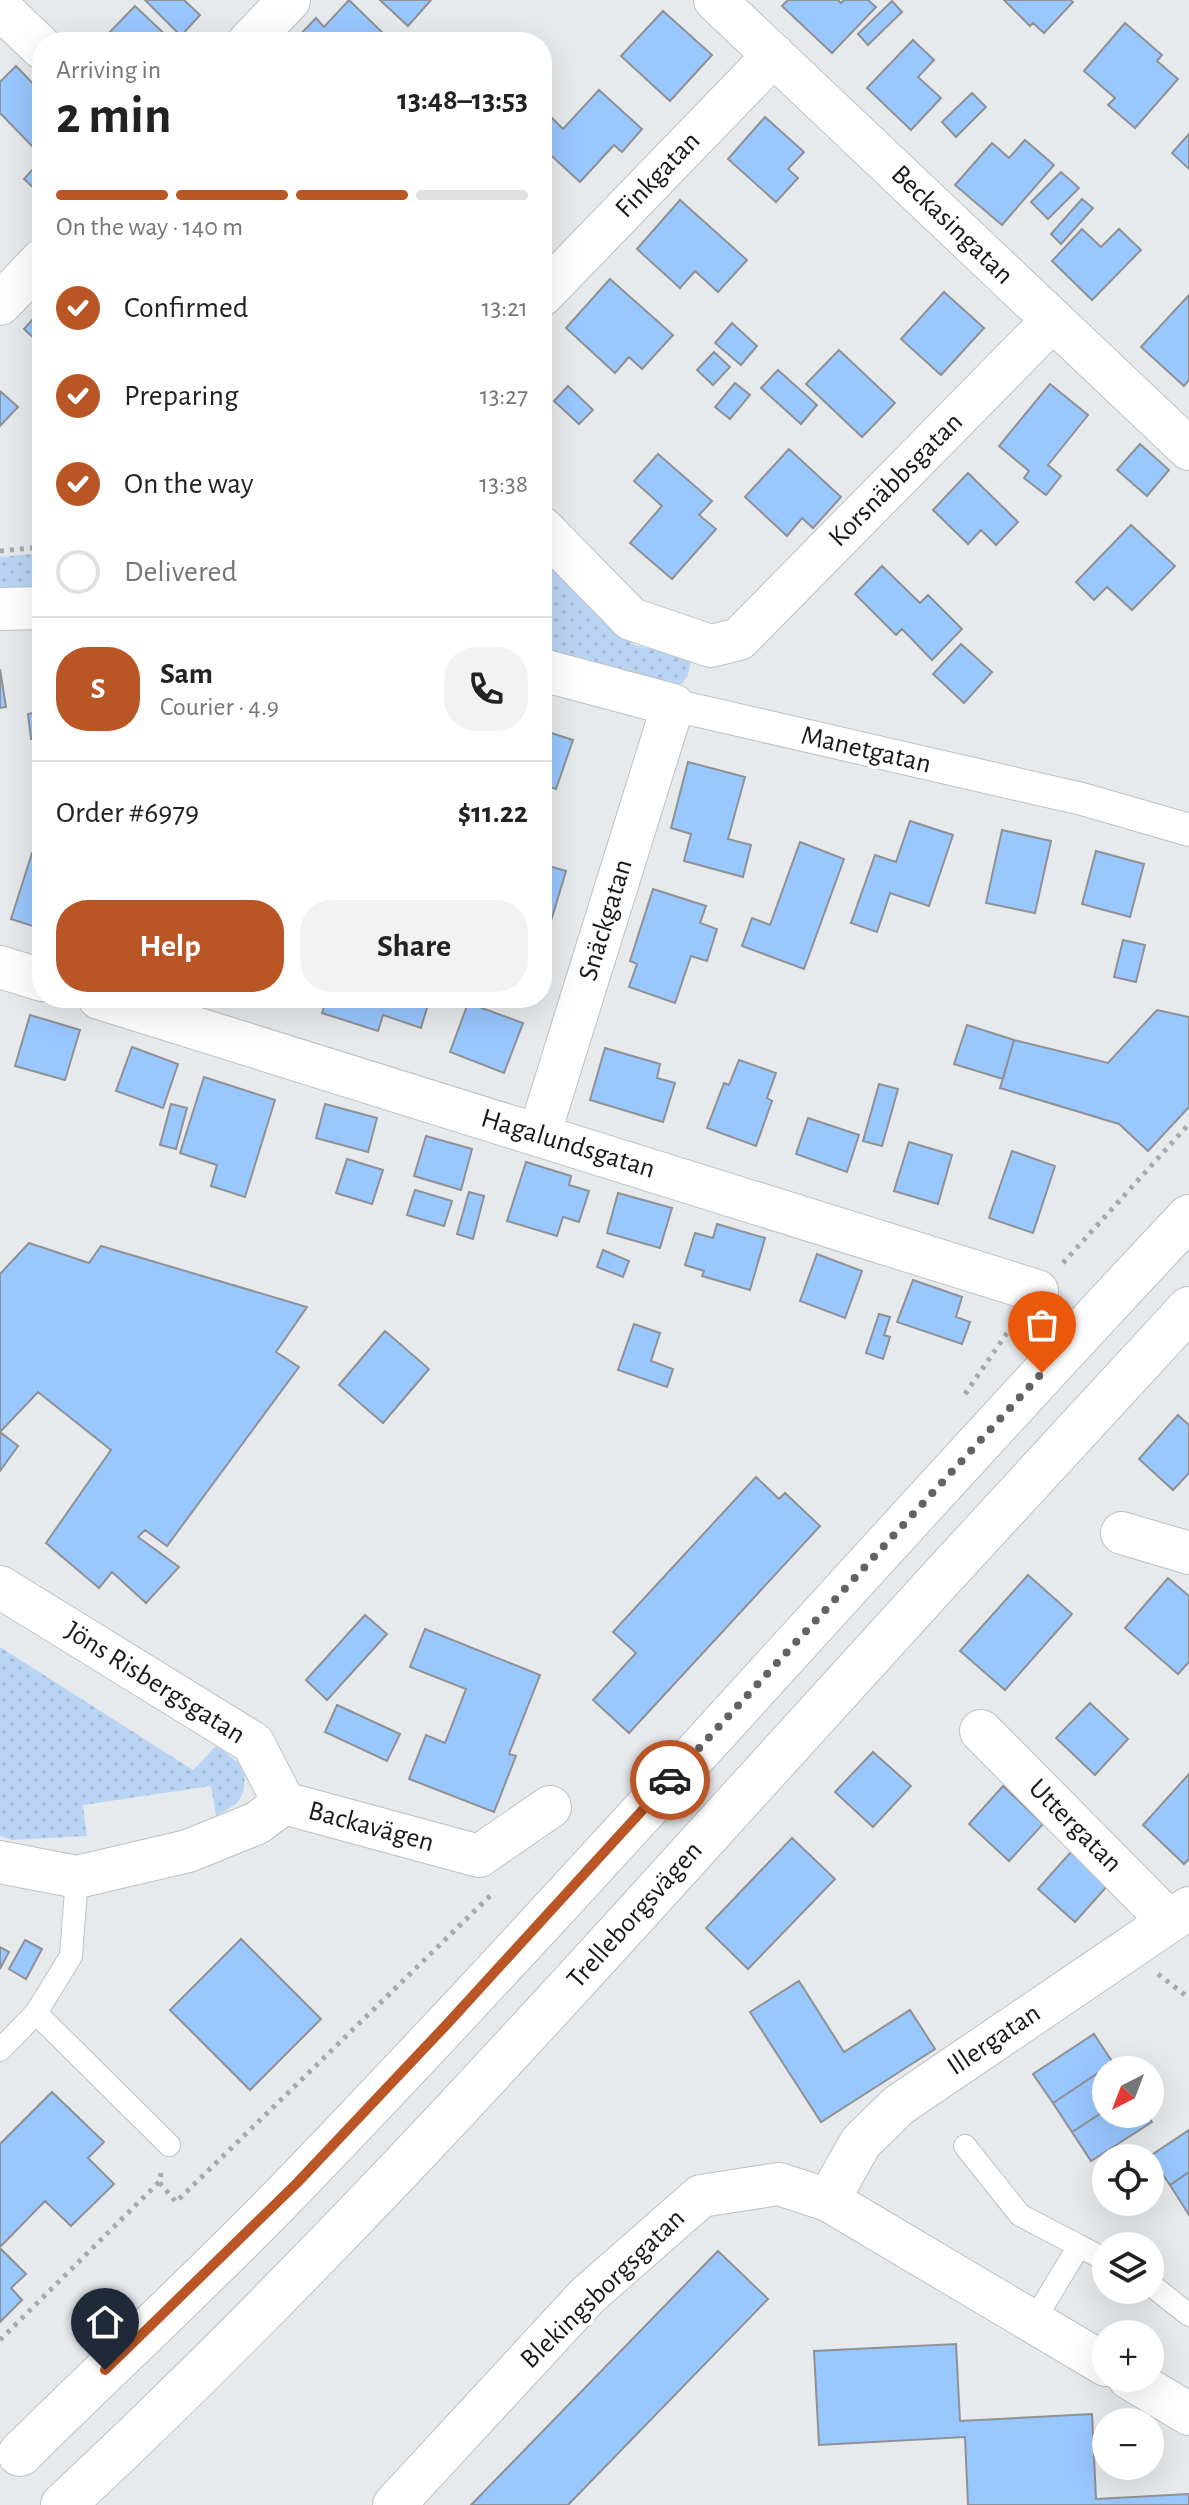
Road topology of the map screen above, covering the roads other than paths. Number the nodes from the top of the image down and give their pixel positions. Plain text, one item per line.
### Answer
1 (289, 0) edge
2 (715, 0) edge
3 (0, 8) edge
4 (259, 32) edge
5 (32, 38) edge
6 (774, 55) junction
7 (32, 270) edge
8 (552, 285) edge
9 (0, 304) edge
10 (1053, 320) junction
11 (1189, 449) edge
12 (552, 538) edge
13 (32, 608) edge
14 (0, 609) edge
15 (552, 673) edge
16 (673, 705) junction
17 (1189, 830) edge
18 (0, 967) edge
19 (32, 977) edge
20 (131, 1008) edge
21 (539, 1135) junction
22 (1189, 1217) edge
23 (1037, 1291) road end
24 (1189, 1309) edge
25 (1122, 1533) dead end
26 (1189, 1553) edge
27 (0, 1587) edge
28 (981, 1731) dead end
29 (284, 1803) junction
30 (550, 1807) dead end
31 (0, 1862) edge
32 (77, 1877) junction
33 (1179, 1914) edge
34 (36, 2013) junction
35 (0, 2050) edge
36 (169, 2145) dead end
37 (965, 2146) dead end
38 (828, 2200) junction
39 (1079, 2246) junction
40 (1092, 2253) edge
41 (1164, 2295) edge
42 (1189, 2315) edge
43 (1033, 2322) junction
44 (1092, 2357) edge
45 (1152, 2392) edge
46 (1189, 2414) edge
47 (20, 2454) dead end
48 (63, 2505) edge
49 (394, 2505) edge

1 - 4 street
2 - 6 street, Beckasingatan
3 - 5 street
6 - 8 street, Finkgatan
6 - 10 street, Beckasingatan
7 - 9 street
10 - 11 street, Beckasingatan
10 - 12 street, Korsnäbbsgatan
13 - 14 street
15 - 16 street, Manetgatan
16 - 17 street, Manetgatan
16 - 21 street, Snäckgatan
18 - 19 street
20 - 21 street, Hagalundsgatan
21 - 23 street, Hagalundsgatan
22 - 47 highway
24 - 48 highway, Trelleborgsvägen
25 - 26 street
27 - 29 street, Jöns Risbergsgatan
28 - 33 street, Uttergatan
29 - 30 street, Backavägen
29 - 32 street, Backavägen
31 - 32 street, Backavägen
32 - 34 lane
33 - 38 street, Illergatan
34 - 35 lane
34 - 36 lane
37 - 39 lane
38 - 43 street, Blekingsborgsgatan
38 - 49 street, Blekingsborgsgatan
39 - 40 lane
39 - 43 lane
41 - 42 lane
43 - 44 street, Blekingsborgsgatan
45 - 46 street

